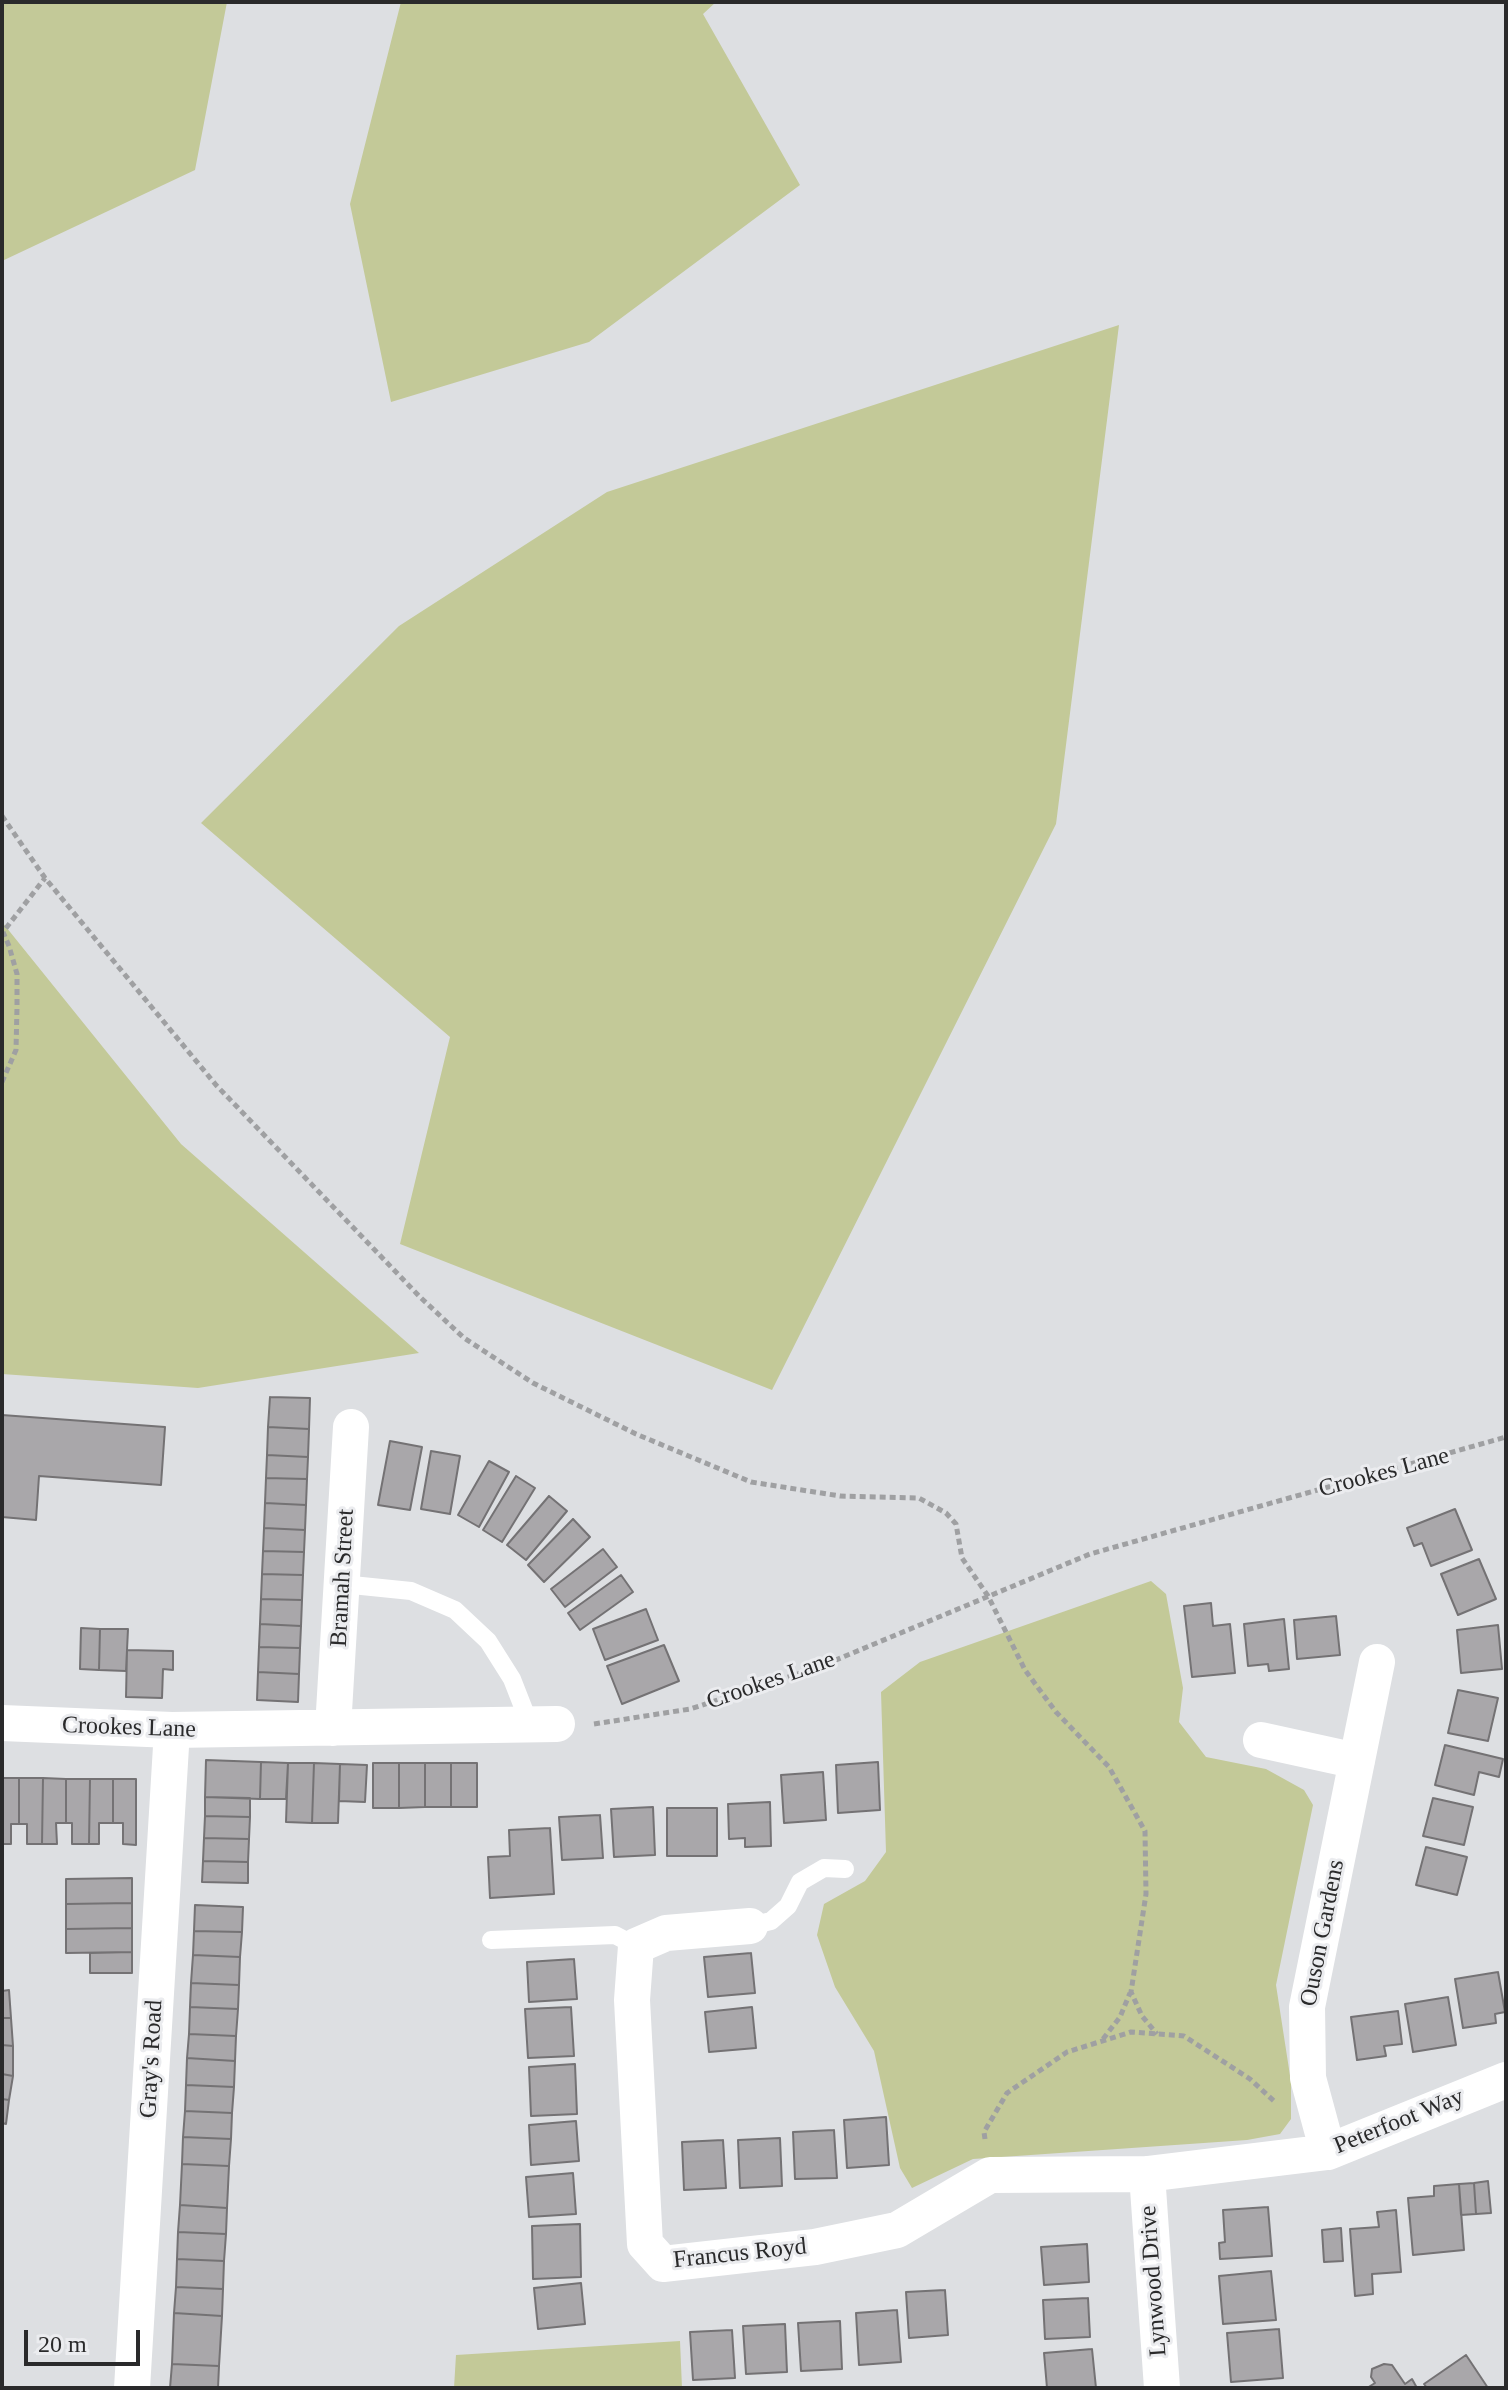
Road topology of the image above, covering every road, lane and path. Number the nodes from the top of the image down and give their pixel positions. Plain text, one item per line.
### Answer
1 (2, 816) edge
2 (45, 878) junction
3 (2, 1082) edge
4 (351, 1427) dead end
5 (1506, 1437) edge
6 (342, 1584) junction
7 (988, 1596) junction
8 (1377, 1662) dead end
9 (2, 1723) edge
10 (543, 1725) junction
11 (333, 1728) junction
12 (172, 1730) junction
13 (1261, 1740) dead end
14 (1357, 1761) junction
15 (845, 1869) dead end
16 (750, 1926) joint
17 (491, 1940) dead end
18 (636, 1946) junction
19 (1131, 1992) junction
20 (1157, 2034) junction
21 (1103, 2040) junction
22 (1506, 2080) edge
23 (1284, 2110) dead end
24 (1328, 2152) junction
25 (1147, 2174) junction
26 (990, 2175) junction
27 (132, 2388) edge
28 (1162, 2388) edge

1 - 2 path
2 - 3 path
2 - 7 path
4 - 6 street, Bramah Street
5 - 7 path, Crookes Lane
6 - 10 lane
6 - 11 street, Bramah Street
7 - 10 path, Crookes Lane
7 - 19 path
8 - 14 street, Ouson Gardens
9 - 12 street, Crookes Lane
10 - 11 street, Crookes Lane
11 - 12 street, Crookes Lane
12 - 27 street, Gray's Road
13 - 14 street
14 - 24 street, Ouson Gardens
15 - 16 lane
16 - 18 street
17 - 18 lane
18 - 26 street, Francus Royd
19 - 20 path
19 - 21 path
20 - 21 path
20 - 23 path
21 - 26 path
22 - 24 street, Peterfoot Way
24 - 25 street, Peterfoot Way
25 - 26 street
25 - 28 street, Lynwood Drive

